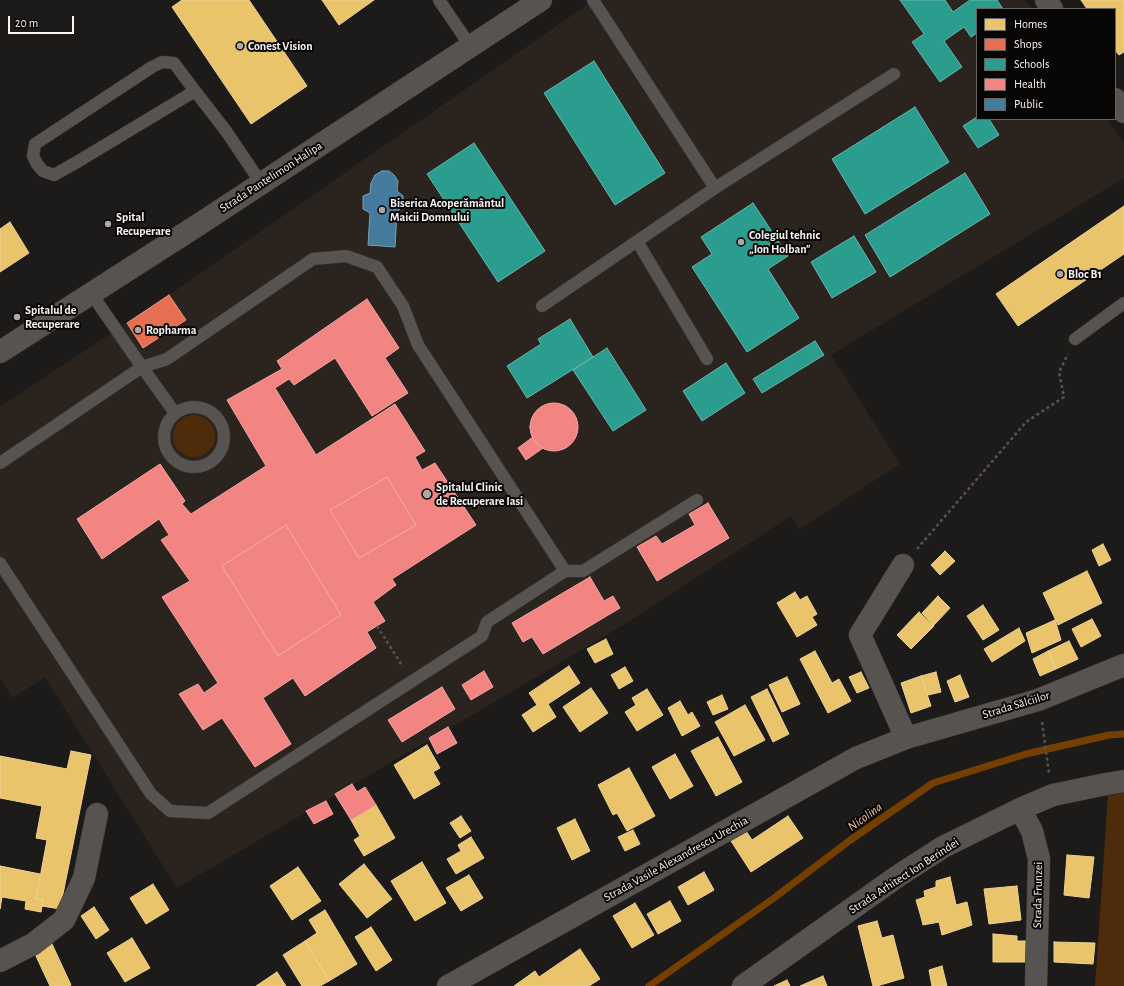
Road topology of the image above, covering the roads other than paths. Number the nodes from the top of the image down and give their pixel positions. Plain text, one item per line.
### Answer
1 (439, 0) edge
2 (541, 0) edge
3 (593, 0) edge
4 (471, 47) junction
5 (894, 74) dead end
6 (195, 91) junction
7 (1116, 100) edge
8 (1124, 112) edge
9 (261, 183) junction
10 (715, 188) junction
11 (637, 241) junction
12 (91, 294) junction
13 (1124, 303) edge
14 (542, 306) dead end
15 (1075, 339) road end
16 (0, 352) edge
17 (707, 359) dead end
18 (142, 367) junction
19 (175, 413) junction
20 (0, 463) edge
21 (697, 500) dead end
22 (0, 564) edge
23 (903, 565) road end
24 (565, 571) junction
25 (1124, 665) edge
26 (906, 738) junction
27 (1124, 781) edge
28 (1020, 809) junction
29 (97, 814) dead end
30 (0, 961) edge
31 (448, 986) edge
32 (743, 986) edge
33 (1036, 986) edge

1 - 4 lane
2 - 4 street, Strada Pantelimon Halipa
3 - 10 lane
4 - 9 street, Strada Pantelimon Halipa
5 - 10 lane
6 - 6 lane
6 - 9 lane
7 - 8 street
9 - 12 street, Strada Pantelimon Halipa
10 - 11 lane
11 - 14 lane
11 - 17 lane
12 - 16 street, Strada Pantelimon Halipa
12 - 18 lane
13 - 15 lane
18 - 19 lane
18 - 20 lane
18 - 24 lane
19 - 19 lane
21 - 24 lane
22 - 24 lane
23 - 26 street
25 - 26 street, Strada Sălciilor
26 - 31 street, Strada Vasile Alexandrescu Urechia
27 - 28 street, Strada Arhitect Ion Berindei
28 - 32 street, Strada Arhitect Ion Berindei
28 - 33 street, Strada Frunzei
29 - 30 street

